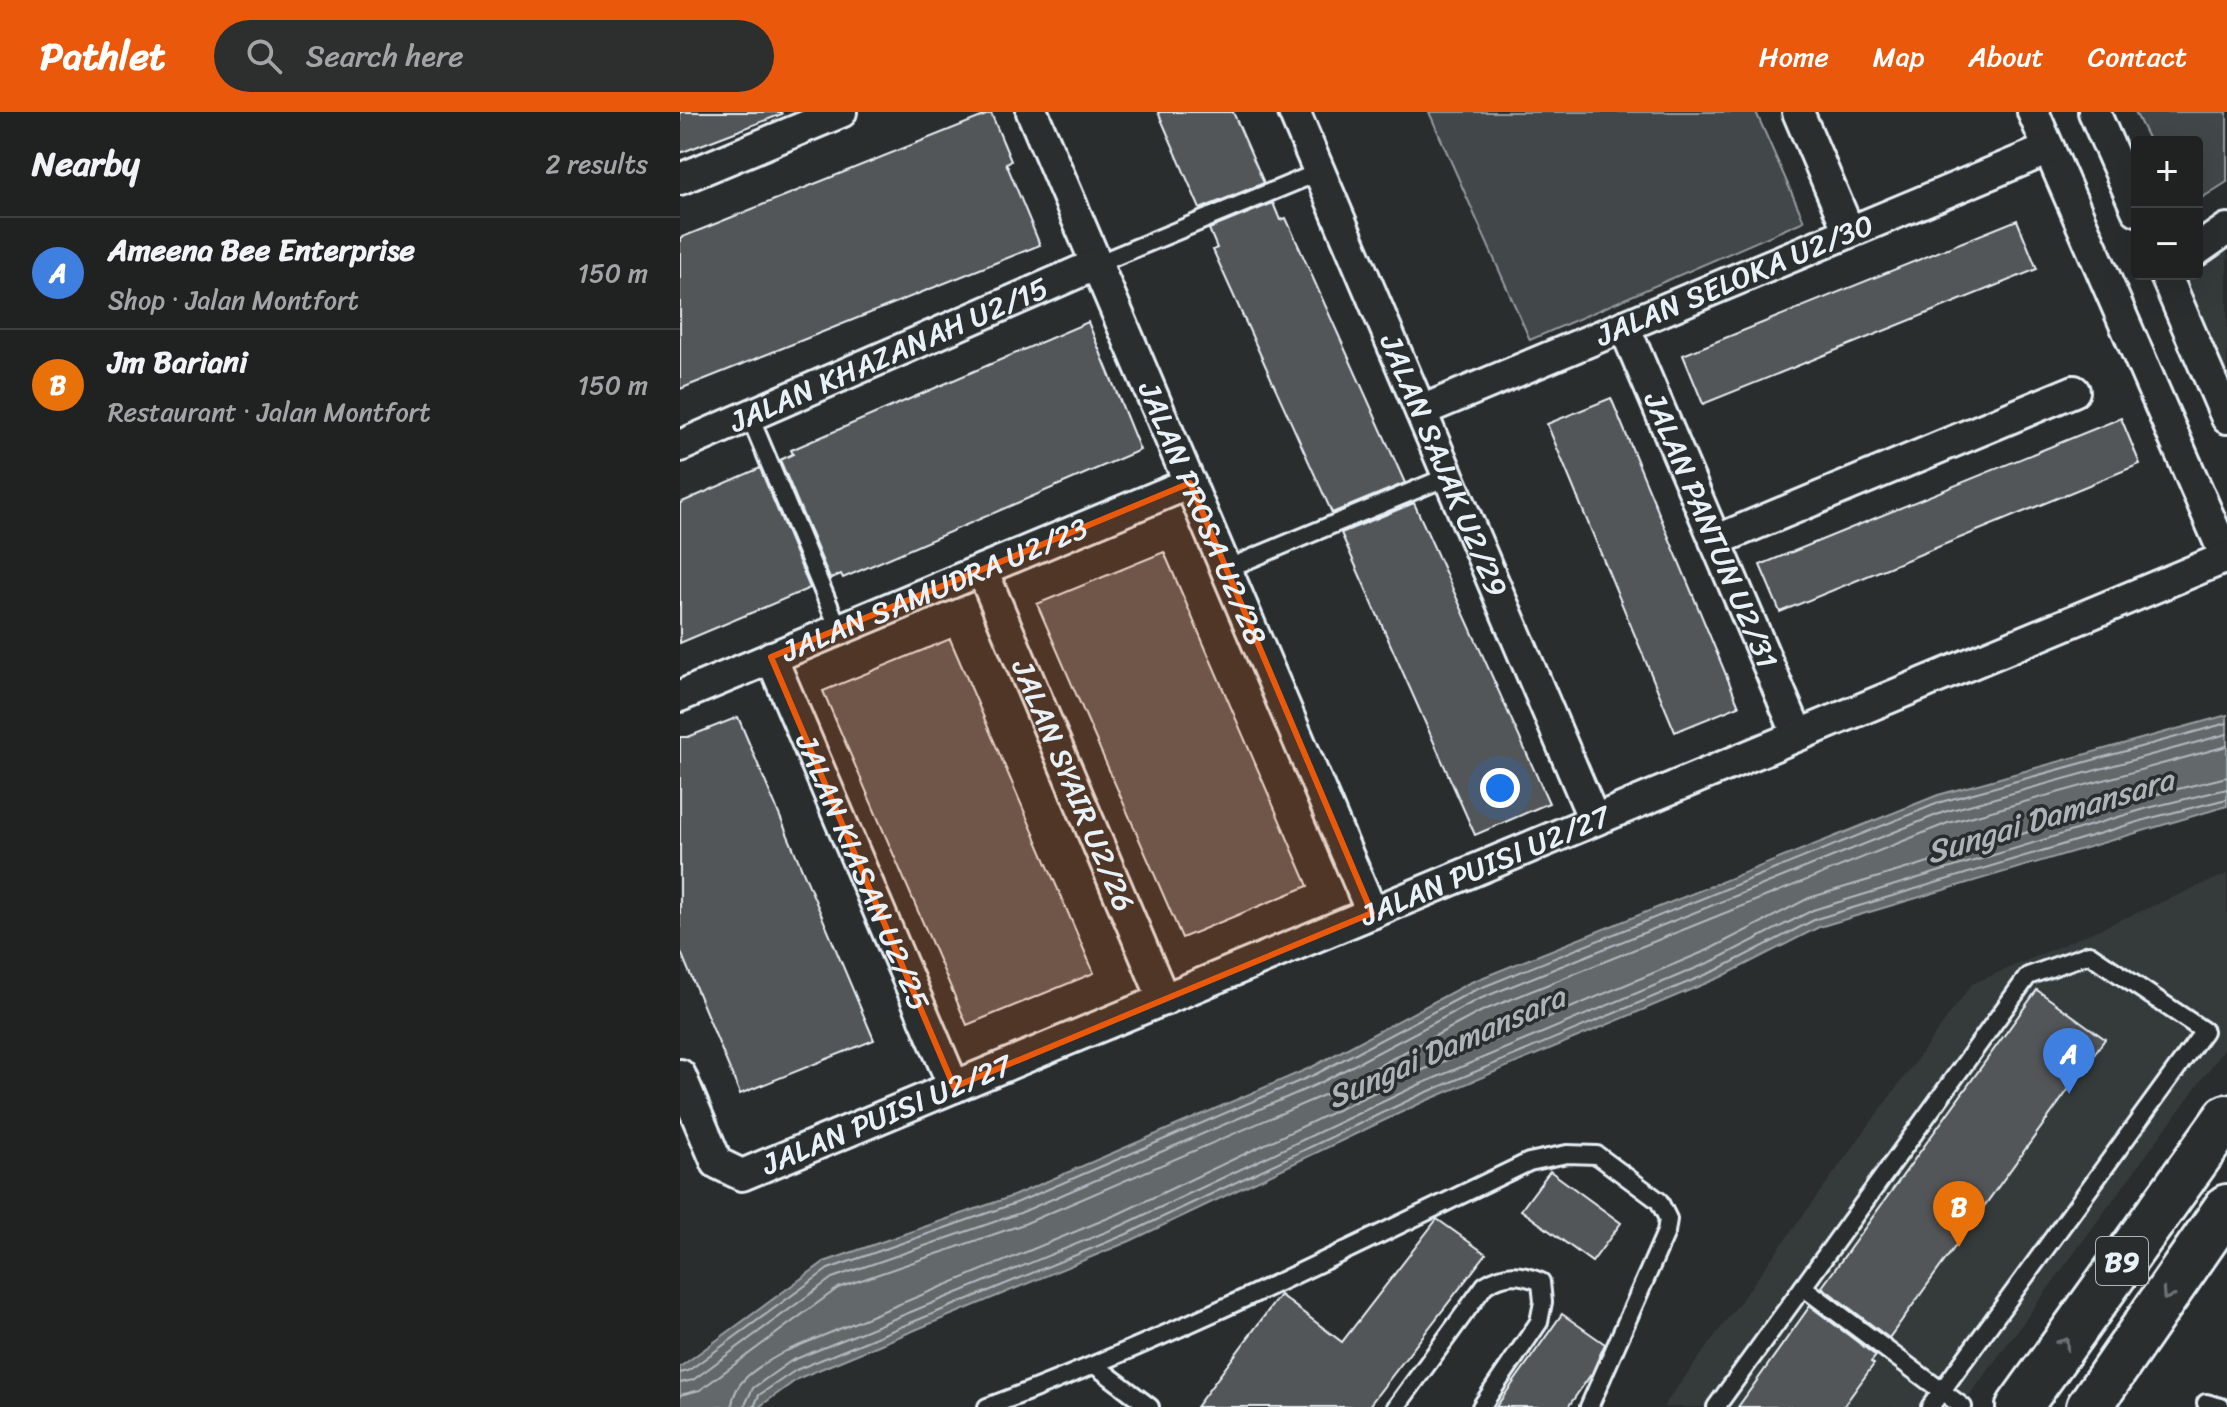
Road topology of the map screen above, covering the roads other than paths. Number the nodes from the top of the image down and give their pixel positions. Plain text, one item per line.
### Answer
1 (841, 112) edge
2 (1032, 112) edge
3 (1294, 112) edge
4 (1798, 112) edge
5 (2033, 112) edge
6 (2094, 112) edge
7 (2049, 149) junction
8 (1319, 172) junction
9 (680, 179) edge
10 (2136, 208) edge
11 (2227, 229) edge
12 (1849, 232) junction
13 (2203, 246) edge
14 (1097, 264) junction
15 (2168, 280) edge
16 (1624, 326) junction
17 (2074, 391) dead end
18 (1421, 411) junction
19 (750, 417) junction
20 (2227, 418) edge
21 (680, 446) edge
22 (1449, 476) junction
23 (1190, 483) junction
24 (1715, 541) junction
25 (2227, 557) edge
26 (1226, 569) junction
27 (982, 570) junction
28 (839, 629) junction
29 (771, 657) junction
30 (680, 696) edge
31 (1798, 735) junction
32 (1594, 820) junction
33 (1372, 913) junction
34 (1164, 1000) junction
35 (680, 1075) edge
36 (954, 1087) junction
37 (2227, 1117) edge
38 (2220, 1231) edge
39 (1803, 1287) junction
40 (1096, 1366) junction
41 (1941, 1391) junction
42 (987, 1407) edge
43 (1150, 1407) edge
44 (1396, 1407) edge
45 (1481, 1407) edge
46 (1589, 1407) edge
47 (1716, 1407) edge
48 (1930, 1407) edge
49 (1963, 1407) edge
50 (2019, 1407) edge
51 (2089, 1407) edge

1 - 9 street
2 - 14 street, JALAN PROSA U2/28
3 - 8 street, JALAN SAJAK U2/29
4 - 12 street
5 - 7 street
6 - 10 street
7 - 12 street, JALAN SELOKA U2/30
7 - 25 street
8 - 14 lane
8 - 18 street, JALAN SAJAK U2/29
11 - 13 street
12 - 16 street, JALAN SELOKA U2/30
14 - 19 street, JALAN KHAZANAH U2/15
14 - 23 street, JALAN PROSA U2/28
15 - 20 street
16 - 18 street, JALAN SELOKA U2/30
16 - 24 street, JALAN PANTUN U2/31
17 - 24 street
18 - 22 street, JALAN SAJAK U2/29
19 - 21 street, JALAN KHAZANAH U2/15
19 - 28 lane
22 - 26 lane
22 - 32 street, JALAN SAJAK U2/29
23 - 26 street, JALAN PROSA U2/28
23 - 27 street, JALAN SAMUDRA U2/23
24 - 31 street, JALAN PANTUN U2/31
25 - 31 street, JALAN PUISI U2/27
26 - 33 street, JALAN PROSA U2/28
27 - 28 street, JALAN SAMUDRA U2/23
27 - 34 street, JALAN SYAIR U2/26
28 - 29 street, JALAN SAMUDRA U2/23
29 - 30 street, JALAN SAMUDRA U2/23
29 - 36 street, JALAN KIASAN U2/25
31 - 32 street, JALAN PUISI U2/27
32 - 33 street, JALAN PUISI U2/27
33 - 34 street, JALAN PUISI U2/27
34 - 36 street, JALAN PUISI U2/27
35 - 36 street, JALAN PUISI U2/27
50 -> 37 main road, B9
38 -> 51 main road, B9
39 - 41 lane
39 - 41 lane
39 - 47 lane
40 - 42 lane
40 - 43 lane
40 - 46 lane
41 - 48 lane
41 - 49 lane
44 - 45 lane

